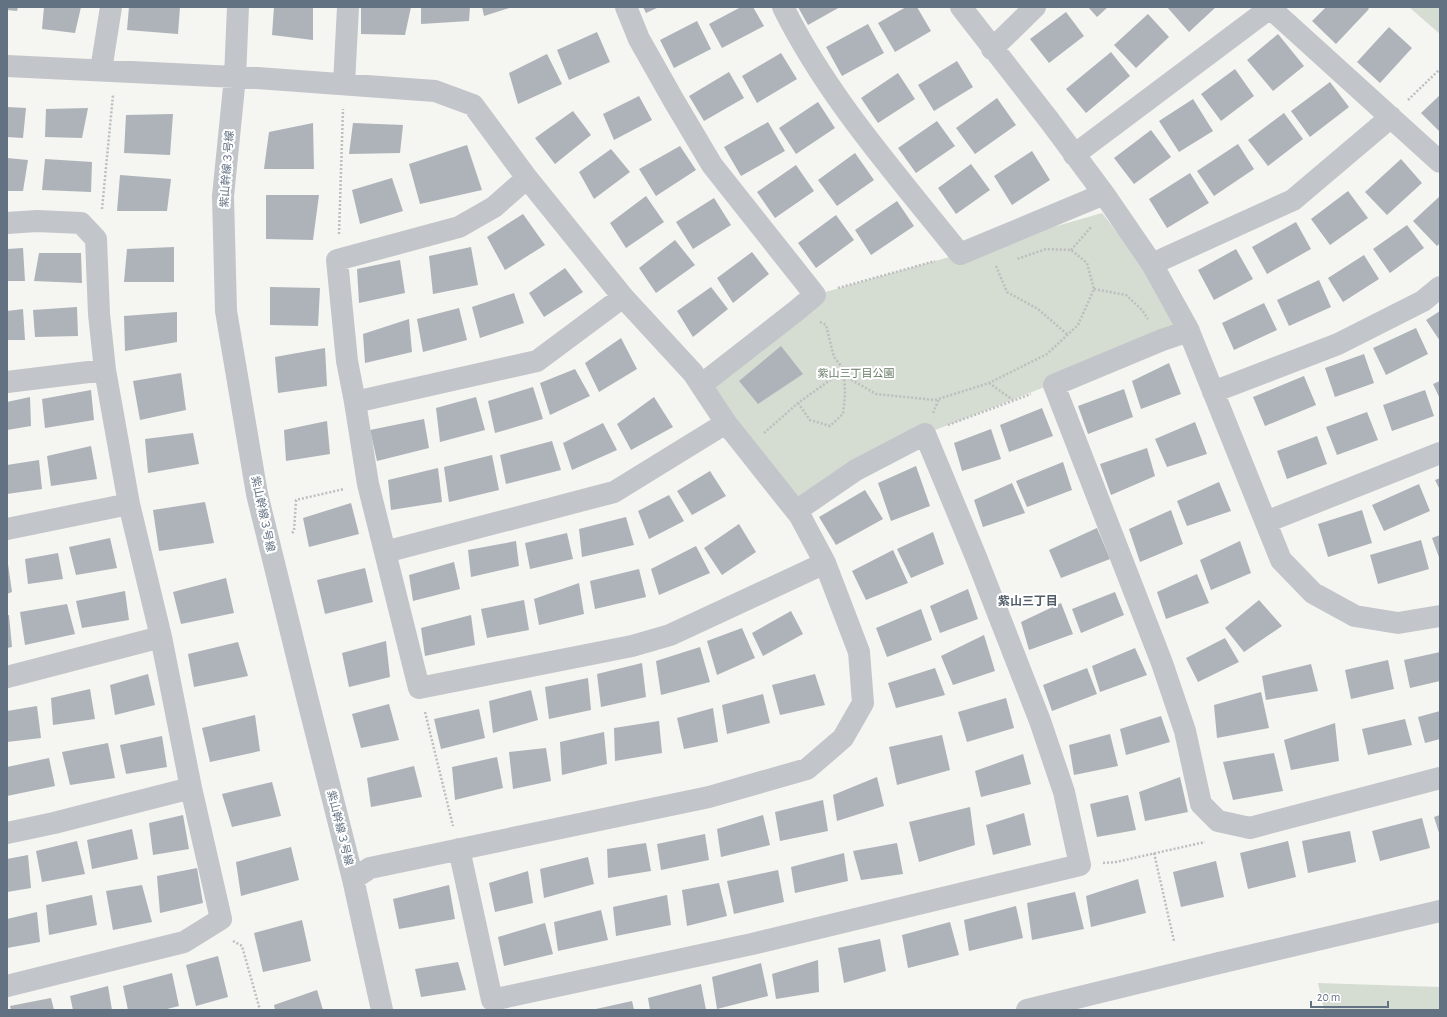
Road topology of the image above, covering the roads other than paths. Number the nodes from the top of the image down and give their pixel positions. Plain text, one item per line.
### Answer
1 (111, 7) edge
2 (238, 7) edge
3 (348, 7) edge
4 (626, 7) edge
5 (783, 7) edge
6 (961, 7) edge
7 (1035, 7) edge
8 (1269, 8) edge
9 (992, 49) junction
10 (7, 66) edge
11 (108, 70) junction
12 (235, 77) junction
13 (344, 84) junction
14 (1391, 117) junction
15 (1074, 155) junction
16 (1440, 162) edge
17 (527, 178) junction
18 (1104, 194) junction
19 (7, 223) edge
20 (1152, 264) junction
21 (1440, 287) edge
22 (623, 297) junction
23 (1189, 331) junction
24 (104, 370) junction
25 (7, 382) edge
26 (701, 385) junction
27 (1214, 392) junction
28 (355, 402) junction
29 (726, 423) junction
30 (1440, 453) edge
31 (129, 504) junction
32 (796, 511) junction
33 (1266, 522) junction
34 (7, 530) edge
35 (385, 552) junction
36 (825, 563) junction
37 (1440, 616) edge
38 (160, 637) junction
39 (7, 677) edge
40 (1440, 778) edge
41 (191, 788) junction
42 (7, 833) edge
43 (458, 850) junction
44 (353, 879) junction
45 (1440, 911) edge
46 (7, 986) edge
47 (382, 1010) edge
48 (1027, 1010) edge

1 - 11 street
2 - 12 street, 紫山幹線３号線
3 - 13 street
4 - 26 street
5 - 18 street
6 - 9 street
7 - 9 street
8 - 14 street
8 - 15 street
9 - 15 street
10 - 11 street
11 - 12 street
12 - 13 street
12 - 44 street, 紫山幹線３号線
13 - 17 street
14 - 16 street
14 - 20 street
15 - 18 street
17 - 22 street
17 - 28 street
18 - 20 street
19 - 24 street
20 - 23 street
21 - 27 street
22 - 26 street
22 - 28 street
23 - 27 street
23 - 40 street
24 - 25 street
24 - 31 street
26 - 29 street
27 - 33 street
28 - 35 street
29 - 32 street
29 - 35 street
30 - 33 street
31 - 34 street
31 - 38 street
32 - 36 street
32 - 43 street
33 - 37 street
35 - 36 street
36 - 43 street
38 - 39 street
38 - 41 street
41 - 42 street
41 - 46 street
43 - 44 street
44 - 47 street, 紫山幹線３号線
45 - 48 street

